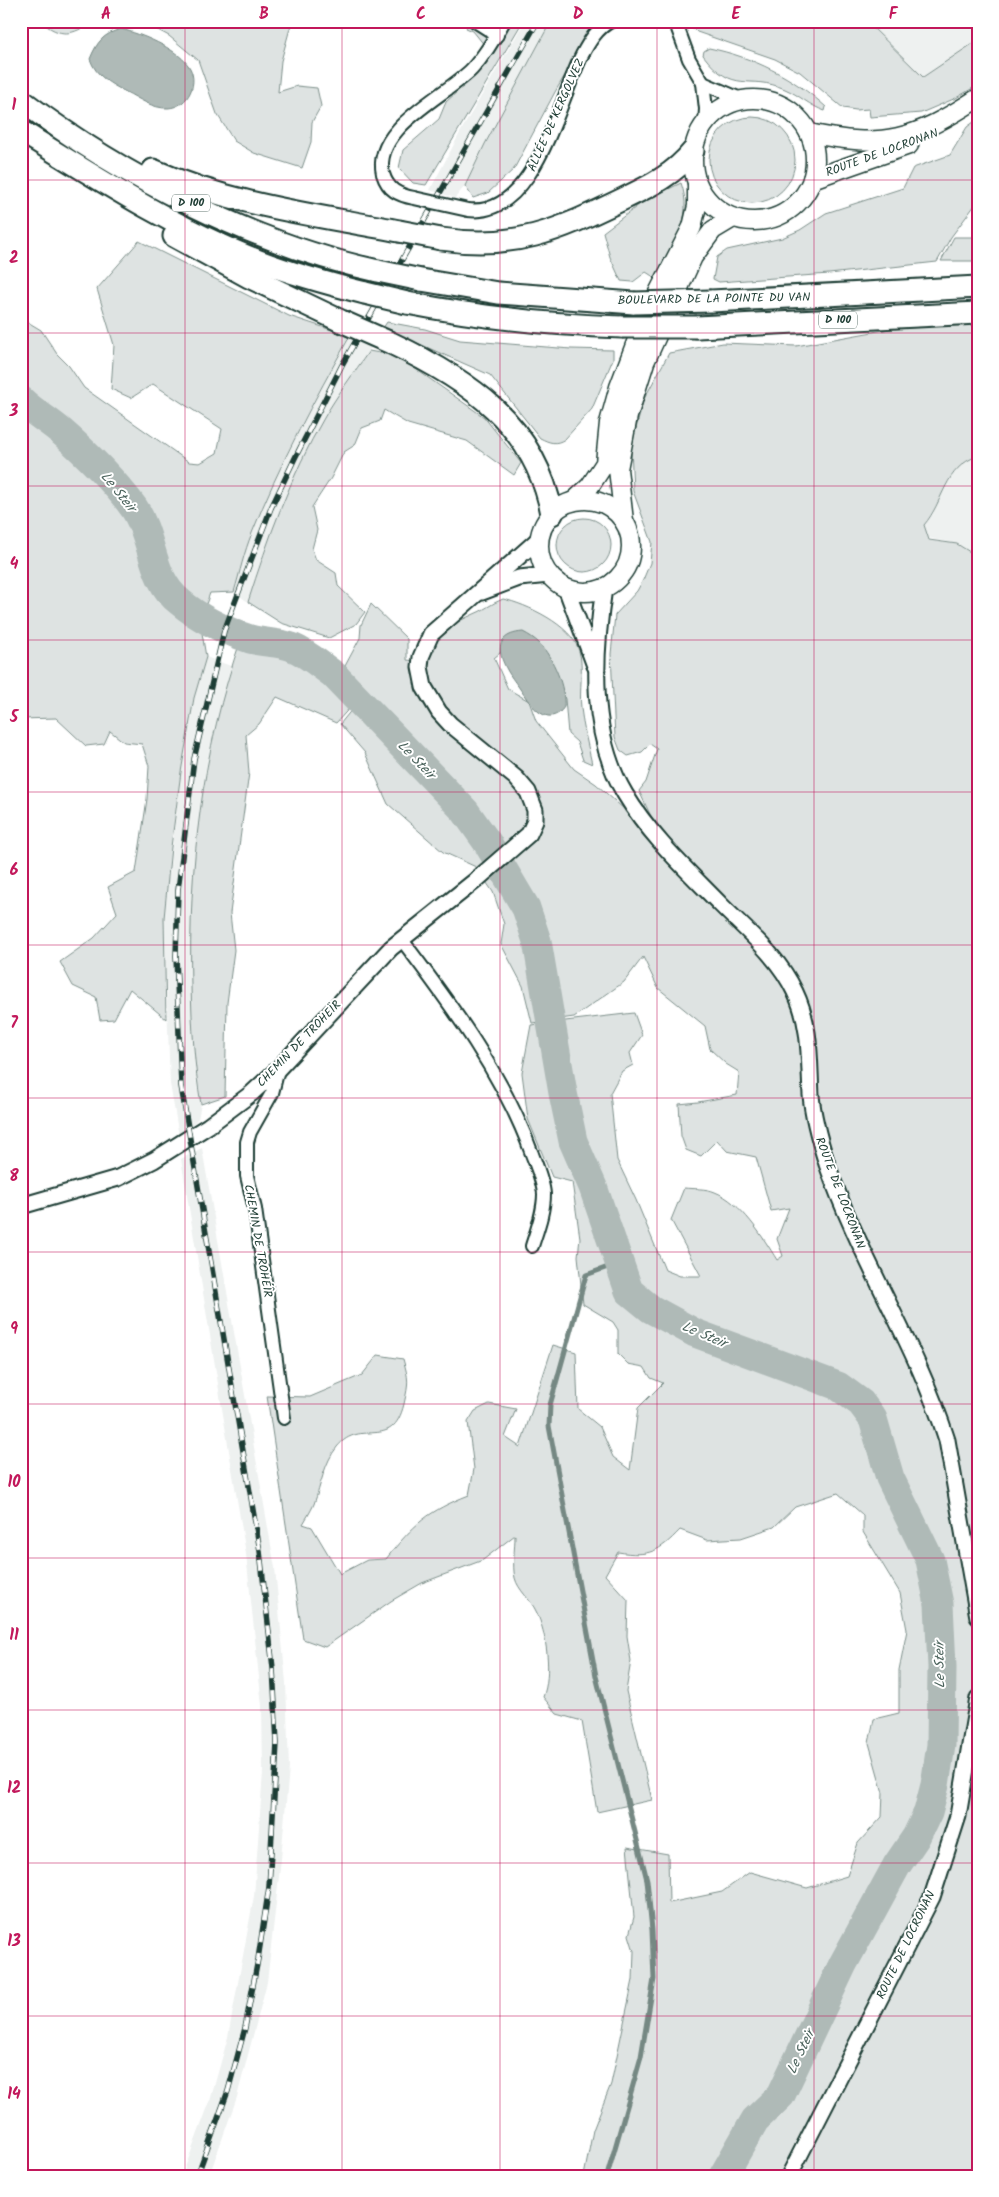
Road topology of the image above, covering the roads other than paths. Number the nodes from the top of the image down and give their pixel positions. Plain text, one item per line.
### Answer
1 (475, 21) edge
2 (504, 21) edge
3 (611, 21) edge
4 (675, 21) edge
5 (497, 35) junction
6 (703, 84) junction
7 (978, 98) edge
8 (21, 100) edge
9 (743, 100) junction
10 (978, 110) edge
11 (705, 123) junction
12 (21, 131) edge
13 (66, 132) junction
14 (809, 133) junction
15 (694, 151) junction
16 (812, 179) junction
17 (697, 183) junction
18 (733, 218) junction
19 (978, 286) edge
20 (978, 313) edge
21 (574, 501) junction
22 (552, 514) junction
23 (624, 521) junction
24 (540, 538) junction
25 (550, 575) junction
26 (566, 588) junction
27 (604, 588) junction
28 (473, 596) junction
29 (596, 669) junction
30 (402, 940) junction
31 (278, 1069) junction
32 (21, 1206) edge
33 (532, 1246) dead end
34 (284, 1418) dead end
35 (978, 1617) edge
36 (978, 1698) edge
37 (789, 2176) edge

1 - 5 street
2 - 5 street
3 - 5 street, ALLÉE DE KERGOLVEZ, bridge
4 - 6 street
6 - 9 street
6 - 11 street
7 - 14 main road, ROUTE DE LOCRONAN
8 - 13 highway, D 100
9 - 11 main road
9 - 14 main road
10 - 16 main road, ROUTE DE LOCRONAN
11 - 15 main road
12 - 20 highway, BOULEVARD DE LA POINTE DU VAN / D 100, bridge
12 - 22 highway, D 100, bridge
13 - 15 highway, D 100, bridge
13 - 19 highway, BOULEVARD DE LA POINTE DU VAN / D 100, bridge
14 - 16 main road
15 - 17 main road
16 - 18 main road
17 - 18 main road
17 - 21 main road
18 - 23 main road
21 - 22 main road
21 - 23 main road
22 - 24 main road
23 - 27 main road
24 - 25 main road
24 - 28 street, CHEMIN DE TROHEÏR
25 - 26 main road
25 - 28 street, CHEMIN DE TROHEÏR
26 - 27 main road
26 - 29 street, ROUTE DE LOCRONAN
27 - 29 street, ROUTE DE LOCRONAN
28 - 30 street, CHEMIN DE TROHEÏR
29 - 35 street, ROUTE DE LOCRONAN
30 - 31 street, CHEMIN DE TROHEÏR
30 - 33 street
31 - 32 street, CHEMIN DE TROHEÏR
31 - 34 street, CHEMIN DE TROHÉÎR
36 - 37 street, ROUTE DE LOCRONAN

